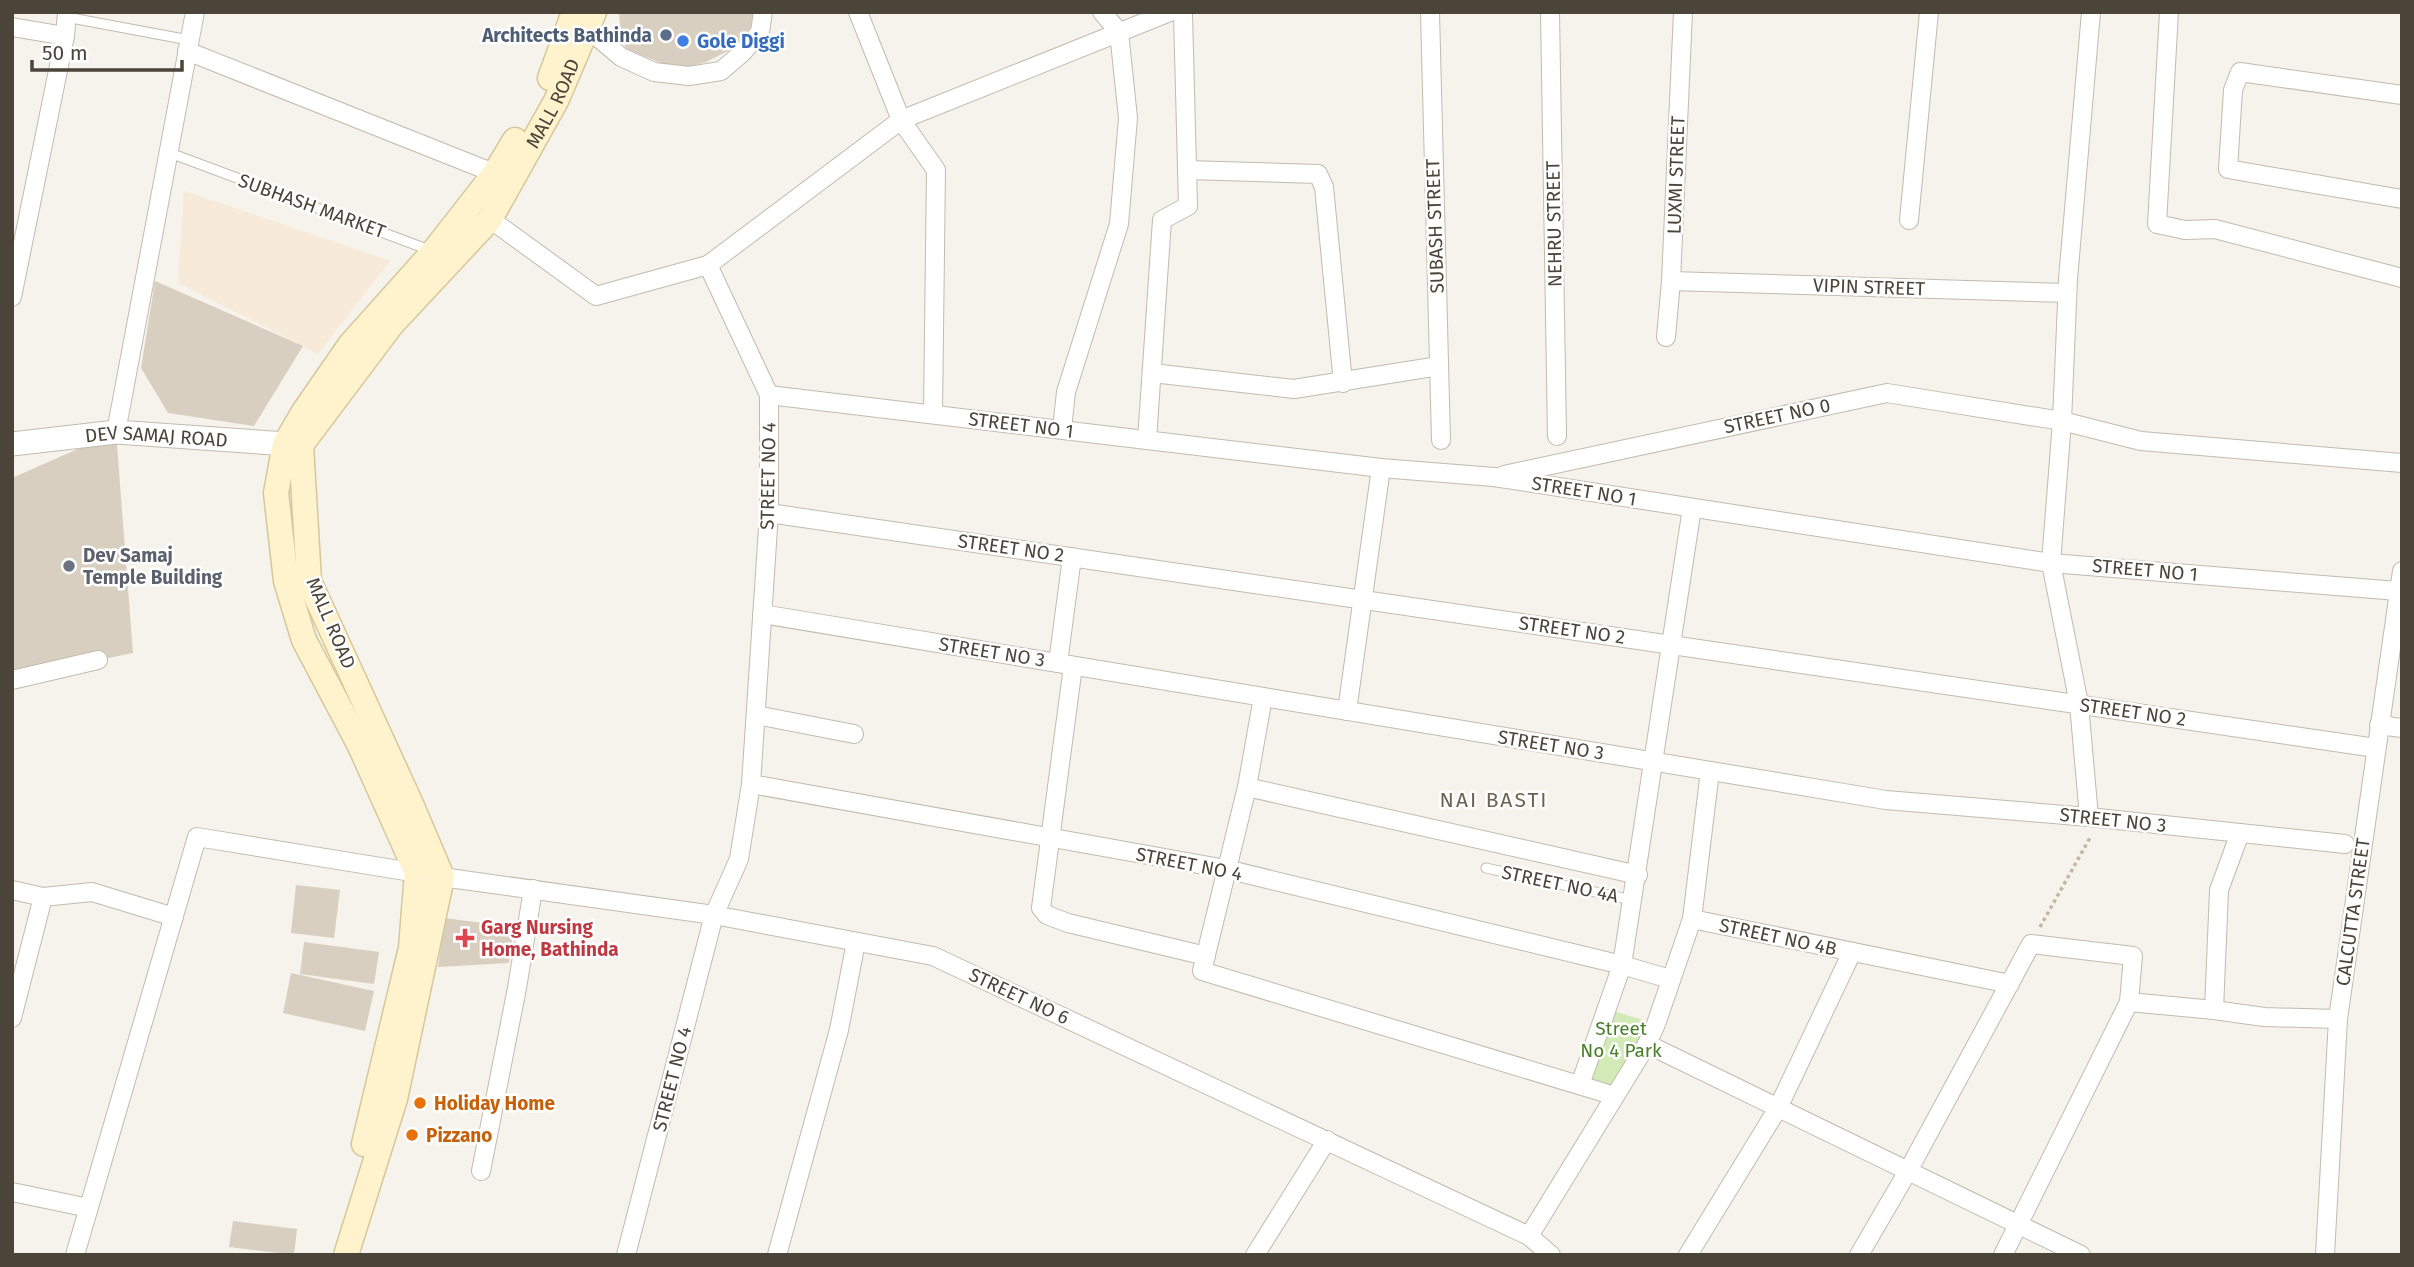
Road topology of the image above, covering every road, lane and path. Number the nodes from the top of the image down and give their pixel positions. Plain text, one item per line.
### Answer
1 (195, 12) edge
2 (762, 12) edge
3 (858, 12) edge
4 (1102, 12) edge
5 (1170, 12) edge
6 (1178, 12) edge
7 (1430, 12) edge
8 (1550, 12) edge
9 (1683, 12) edge
10 (1929, 12) edge
11 (2091, 12) edge
12 (2169, 12) edge
13 (67, 15) edge
14 (586, 18) edge
15 (12, 27) edge
16 (1119, 33) junction
17 (65, 36) junction
18 (188, 46) junction
19 (2402, 95) edge
20 (901, 120) junction
21 (170, 153) junction
22 (1187, 170) junction
23 (503, 176) junction
24 (2402, 199) edge
25 (490, 219) junction
26 (1909, 220) dead end
27 (443, 255) junction
28 (708, 265) junction
29 (2402, 278) edge
30 (1671, 281) junction
31 (2067, 293) junction
32 (12, 297) edge
33 (1666, 337) dead end
34 (1439, 366) junction
35 (1152, 373) junction
36 (1343, 383) junction
37 (769, 395) junction
38 (933, 414) junction
39 (2062, 421) junction
40 (1062, 429) junction
41 (116, 432) junction
42 (1558, 436) dead end
43 (1147, 440) junction
44 (1441, 440) dead end
45 (12, 444) edge
46 (293, 444) junction
47 (2402, 463) edge
48 (1381, 468) junction
49 (1494, 477) junction
50 (1692, 508) junction
51 (769, 513) junction
52 (1072, 557) junction
53 (2051, 563) junction
54 (2402, 570) edge
55 (2398, 591) junction
56 (1363, 600) junction
57 (762, 614) junction
58 (1672, 645) junction
59 (98, 660) dead end
60 (1065, 664) junction
61 (12, 680) edge
62 (1263, 697) junction
63 (2079, 704) junction
64 (1347, 711) junction
65 (756, 715) junction
66 (2379, 725) junction
67 (2402, 728) edge
68 (854, 734) dead end
69 (2376, 748) junction
70 (1655, 762) junction
71 (1710, 771) junction
72 (751, 784) junction
73 (1247, 787) junction
74 (2095, 818) junction
75 (2240, 833) junction
76 (1051, 838) junction
77 (2345, 844) dead end
78 (1486, 868) dead end
79 (1226, 869) junction
80 (430, 875) junction
81 (1638, 875) junction
82 (533, 889) junction
83 (12, 890) edge
84 (43, 897) junction
85 (1634, 900) junction
86 (714, 915) junction
87 (174, 916) junction
88 (1692, 919) junction
89 (856, 942) junction
90 (2031, 944) junction
91 (1852, 952) junction
92 (1206, 956) junction
93 (1622, 965) junction
94 (1670, 979) junction
95 (2010, 984) junction
96 (2129, 1002) junction
97 (2214, 1010) junction
98 (12, 1018) edge
99 (2338, 1019) junction
100 (1647, 1045) junction
101 (1580, 1085) junction
102 (1615, 1096) junction
103 (1778, 1108) junction
104 (1327, 1140) junction
105 (481, 1171) dead end
106 (1908, 1171) junction
107 (12, 1192) edge
108 (89, 1208) junction
109 (2020, 1225) junction
110 (1530, 1236) junction
111 (75, 1255) edge
112 (328, 1255) edge
113 (346, 1255) edge
114 (626, 1255) edge
115 (777, 1255) edge
116 (1255, 1255) edge
117 (1551, 1255) edge
118 (1688, 1255) edge
119 (1859, 1255) edge
120 (2003, 1255) edge
121 (2081, 1255) edge
122 (2325, 1255) edge

1 - 18 street
2 - 14 street
3 - 20 street
4 - 16 street
5 - 16 street
6 - 22 street
7 - 34 street, SUBASH STREET
8 - 42 street, NEHRU STREET
9 - 30 street, LUXMI STREET
10 - 26 street
11 - 31 street
12 - 29 street
13 - 17 street
13 - 18 lane
14 - 23 main road, MALL ROAD
15 - 17 street
16 - 20 street
16 - 40 street
17 - 32 street
18 - 21 street
18 - 23 street
19 - 24 street
20 - 28 street
20 - 38 street
21 - 27 lane, SUBHASH MARKET
21 - 41 street
22 - 35 street
22 - 36 street
23 - 25 main road, MALL ROAD
23 - 27 main road
25 - 27 main road, MALL ROAD
25 - 28 street
27 - 46 main road, MALL ROAD
28 - 37 street, STREET NO 4
30 - 31 street, VIPIN STREET
30 - 33 street, LUXMI STREET
31 - 39 street
34 - 36 street
34 - 44 street, SUBASH STREET
35 - 36 street
35 - 43 street
37 - 38 street, STREET NO 1
37 - 51 street, STREET NO 4
38 - 40 street, STREET NO 1
39 - 47 street, STREET NO 0
39 - 49 street, STREET NO 0
39 - 53 street
40 - 43 street, STREET NO 1
41 - 45 street, DEV SAMAJ ROAD
41 - 46 street, DEV SAMAJ ROAD
43 - 48 street, STREET NO 1
46 - 80 main road, MALL ROAD
48 - 49 street, STREET NO 1
48 - 56 street
49 - 50 street, STREET NO 1
50 - 53 street, STREET NO 1
50 - 58 street
51 - 52 street, STREET NO 2
51 - 57 street, STREET NO 4
52 - 56 street, STREET NO 2
52 - 60 street
53 - 55 street, STREET NO 1
53 - 63 street
54 - 55 street, CALCUTTA STREET
55 - 66 street, CALCUTTA STREET
56 - 58 street, STREET NO 2
56 - 64 street
57 - 60 street, STREET NO 3
57 - 65 street, STREET NO 4
58 - 63 street, STREET NO 2
58 - 70 street
59 - 61 street
60 - 62 street, STREET NO 3
60 - 76 street
62 - 64 street, STREET NO 3
62 - 73 street
63 - 69 street, STREET NO 2
63 - 74 street
64 - 70 street, STREET NO 3
65 - 68 street
65 - 72 street, STREET NO 4
66 - 67 street
66 - 69 street, CALCUTTA STREET
69 - 99 street, CALCUTTA STREET
70 - 71 street, STREET NO 3
70 - 81 street
71 - 74 street, STREET NO 3
71 - 88 street, STREET NO 4B
72 - 76 street, STREET NO 4
72 - 86 street, STREET NO 4
73 - 79 street
73 - 81 street
74 - 75 street, STREET NO 3
74 - 90 path
75 - 77 street, STREET NO 3
75 - 97 street
76 - 79 street, STREET NO 4
76 - 92 street
78 - 85 lane, STREET NO 4A
79 - 92 street
79 - 93 street, STREET NO 4
80 - 82 street, STREET NO 6
80 - 87 street, STREET NO 6
80 - 112 main road
80 - 113 main road
81 - 85 street
82 - 86 street, STREET NO 6
82 - 105 street
83 - 84 street
84 - 87 street
84 - 98 street
85 - 93 street
86 - 89 street, STREET NO 6
86 - 114 street, STREET NO 4
87 - 108 street
88 - 91 street, STREET NO 4B
88 - 94 street
89 - 104 street, STREET NO 6
89 - 115 street
90 - 95 street
90 - 96 street
91 - 95 street, STREET NO 4B
91 - 103 street
92 - 101 street
93 - 94 street, STREET NO 4
93 - 101 street
94 - 100 street
95 - 106 street
96 - 97 street
96 - 109 street
97 - 99 street
99 - 122 street, CALCUTTA STREET
100 - 102 street
100 - 103 street
101 - 102 street
102 - 110 street
103 - 106 street
103 - 118 street
104 - 110 street, STREET NO 6
104 - 116 street
106 - 109 street
106 - 119 street
107 - 108 street
108 - 111 street
109 - 120 street
109 - 121 street
110 - 117 street, STREET NO 6

